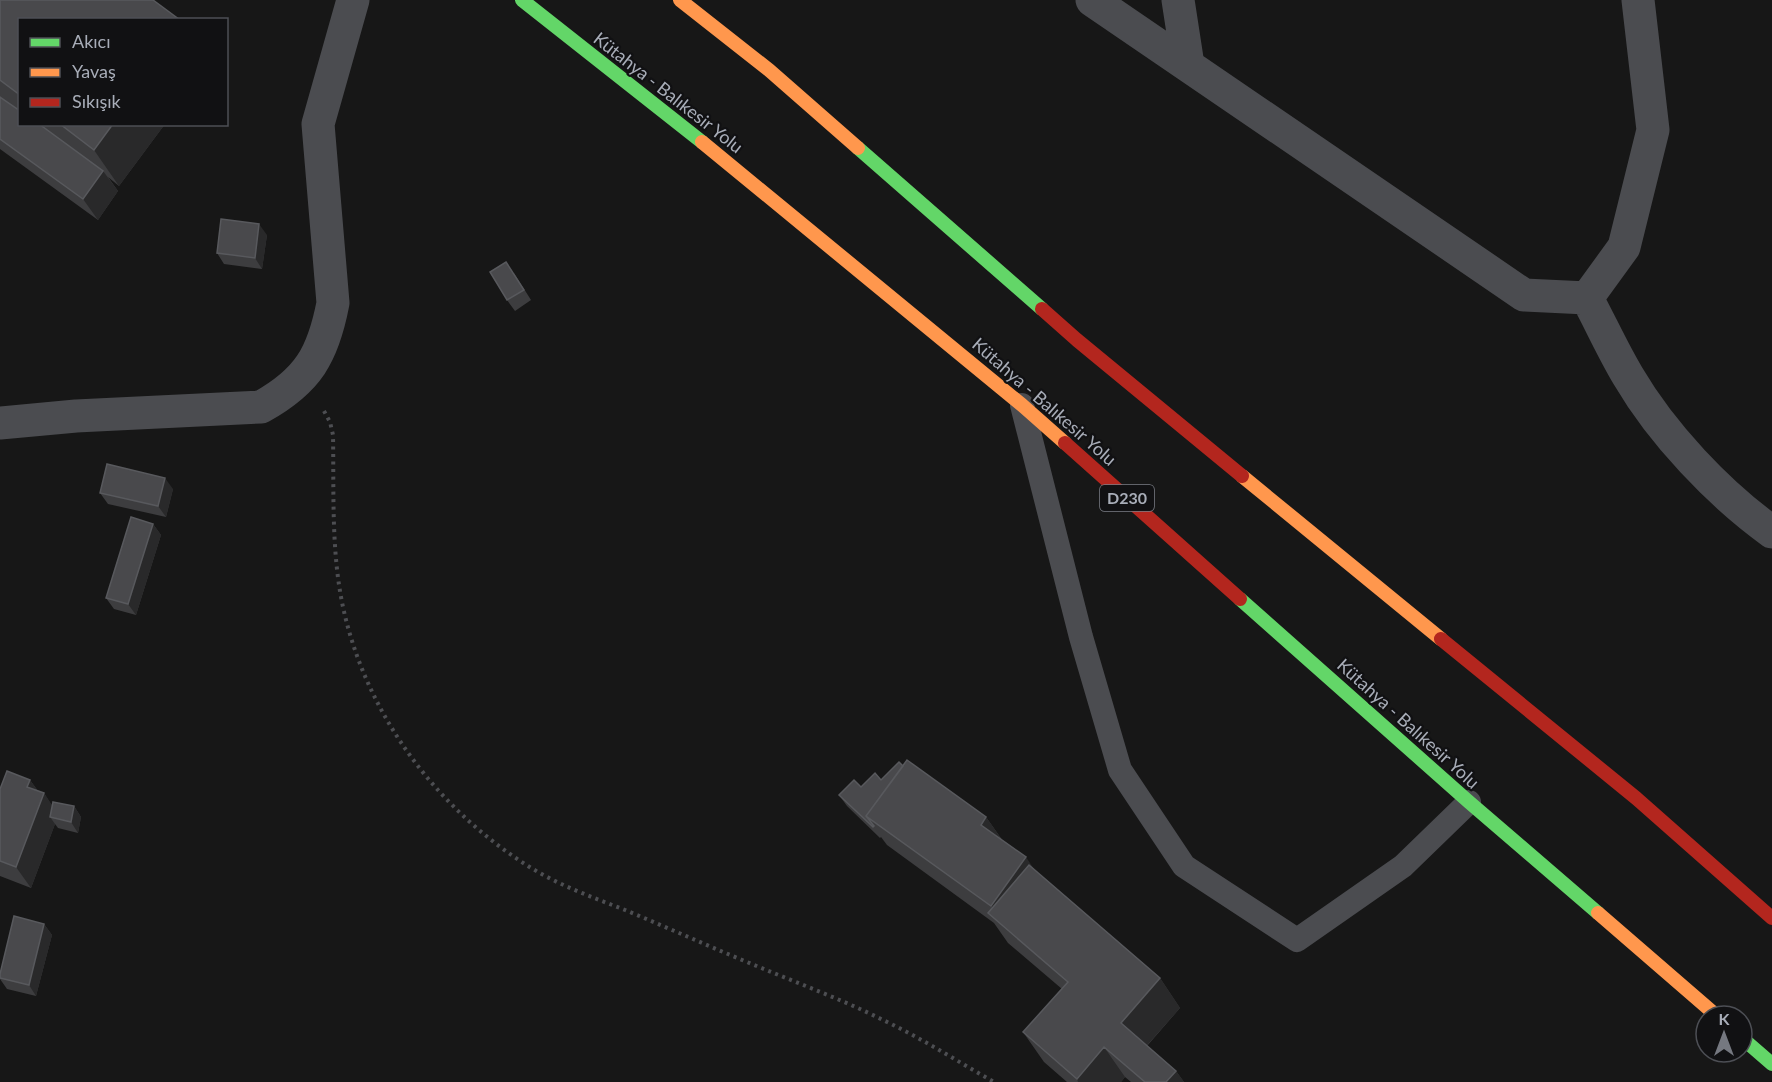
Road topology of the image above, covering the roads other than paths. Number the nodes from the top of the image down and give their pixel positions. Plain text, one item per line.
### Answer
1 (353, 0) edge
2 (522, 0) edge
3 (680, 0) edge
4 (1092, 0) edge
5 (1178, 0) edge
6 (1638, 0) edge
7 (1188, 65) junction
8 (1587, 298) junction
9 (1022, 405) junction
10 (0, 423) edge
11 (1772, 532) edge
12 (1469, 802) junction
13 (1772, 918) edge
14 (1703, 1004) edge
15 (1754, 1048) edge
16 (1772, 1064) edge

1 - 10 street
2 - 9 highway, Kütahya - Balıkesir Yolu / D230
3 - 13 highway
4 - 7 street
5 - 7 street
6 - 8 street
7 - 8 street
8 - 11 street
9 - 12 highway, Kütahya - Balıkesir Yolu / D230
9 - 12 lane
12 - 14 highway, Kütahya - Balıkesir Yolu / D230
15 - 16 highway

